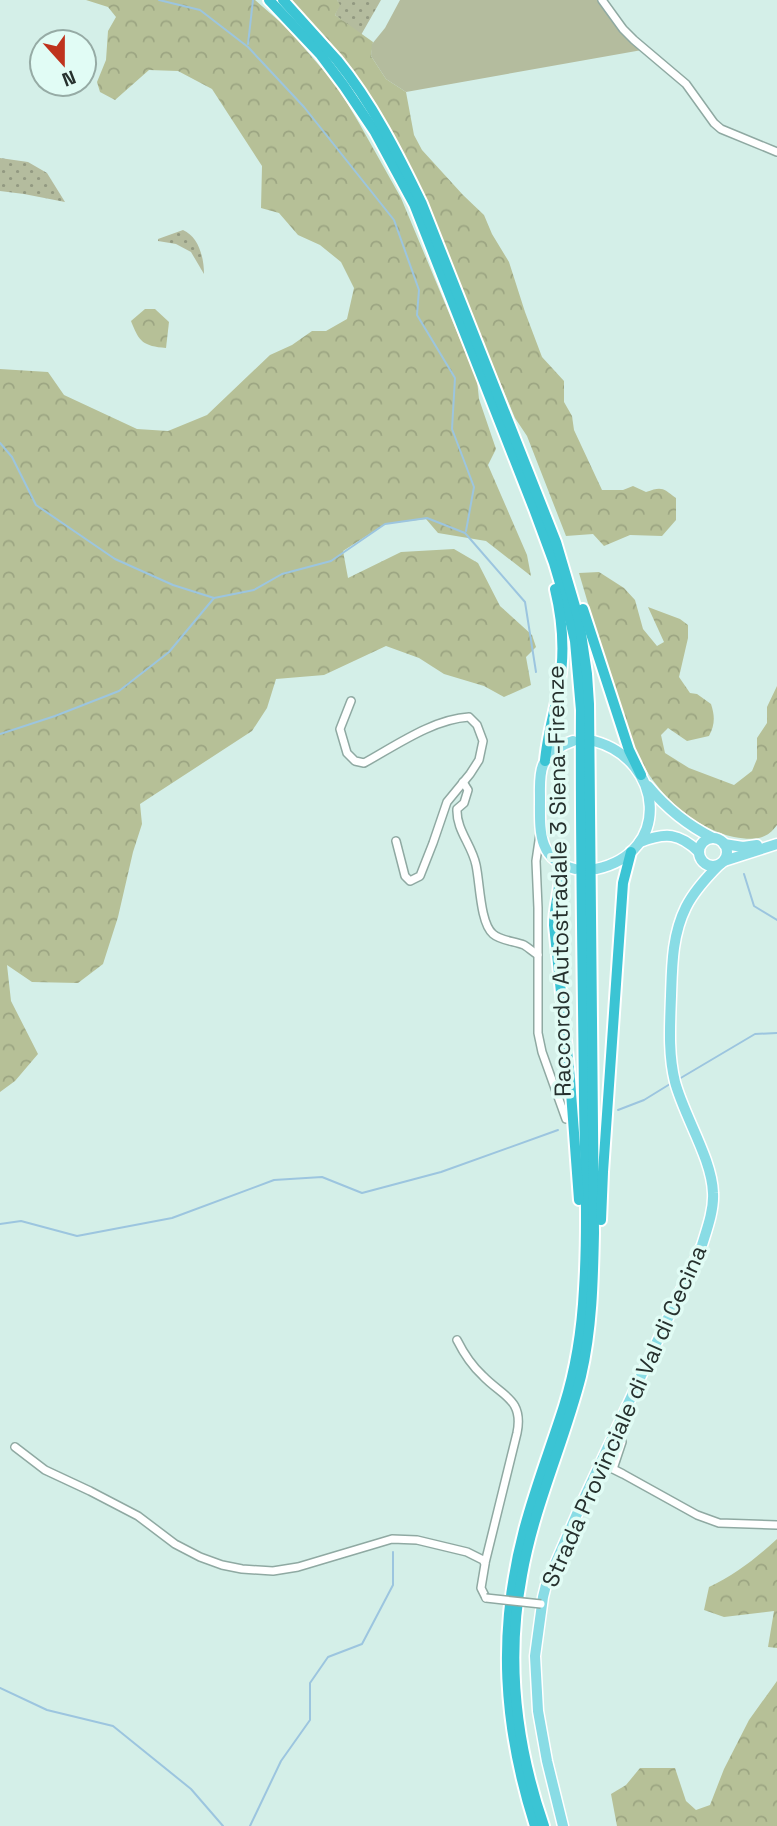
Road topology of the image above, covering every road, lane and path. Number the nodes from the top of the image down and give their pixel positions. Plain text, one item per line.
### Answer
1 (269, 0) edge
2 (283, 0) edge
3 (602, 0) edge
4 (777, 152) edge
5 (486, 389) junction
6 (509, 423) junction
7 (351, 701) dead end
8 (573, 741) dead end
9 (594, 741) dead end
10 (545, 761) junction
11 (643, 779) junction
12 (463, 782) junction
13 (541, 831) junction
14 (777, 837) edge
15 (713, 838) junction
16 (396, 841) dead end
17 (640, 842) junction
18 (724, 844) junction
19 (777, 844) edge
20 (631, 852) junction
21 (700, 855) junction
22 (556, 862) junction
23 (721, 863) junction
24 (536, 869) junction
25 (575, 869) dead end
26 (596, 869) dead end
27 (696, 889) junction
28 (538, 955) junction
29 (565, 1119) dead end
30 (457, 1340) dead end
31 (573, 1404) junction
32 (614, 1434) junction
33 (15, 1447) dead end
34 (545, 1464) junction
35 (777, 1525) edge
36 (485, 1564) junction
37 (541, 1604) junction
38 (535, 1826) edge
39 (544, 1826) edge
40 (564, 1826) edge

1 - 5 highway, Raccordo Autostradale 3 Siena-Firenze
2 - 6 highway, Raccordo Autostradale 3 Siena-Firenze
3 - 4 street
5 - 10 highway
5 - 34 highway, Raccordo Autostradale 3 Siena-Firenze
6 - 11 highway
6 - 31 highway, Raccordo Autostradale 3 Siena-Firenze
7 - 12 street
8 - 10 main road
9 - 11 main road
10 - 13 main road
11 - 15 main road
11 - 17 main road
12 - 16 street
12 - 28 street
13 - 22 main road
13 - 24 street
14 - 18 main road
15 - 18 main road
15 - 21 main road
17 - 20 main road
17 - 21 main road
18 - 23 main road
19 - 23 main road
20 - 26 main road
20 - 31 highway
21 - 23 main road
21 - 27 main road, Strada Provinciale di Val di Cecina
22 - 24 street
22 - 25 main road
22 - 34 highway
23 - 27 main road, Strada Provinciale di Val di Cecina
24 - 28 street
27 - 32 main road, Strada Provinciale di Val di Cecina
28 - 29 street
30 - 36 street
31 - 39 highway, Raccordo Autostradale 3 Siena-Firenze
32 - 35 street
32 - 37 main road, Strada Provinciale di Val di Cecina
33 - 36 street
34 - 38 highway, Raccordo Autostradale 3 Siena-Firenze
36 - 37 street, bridge
37 - 40 main road, Strada Provinciale di Val di Cecina

